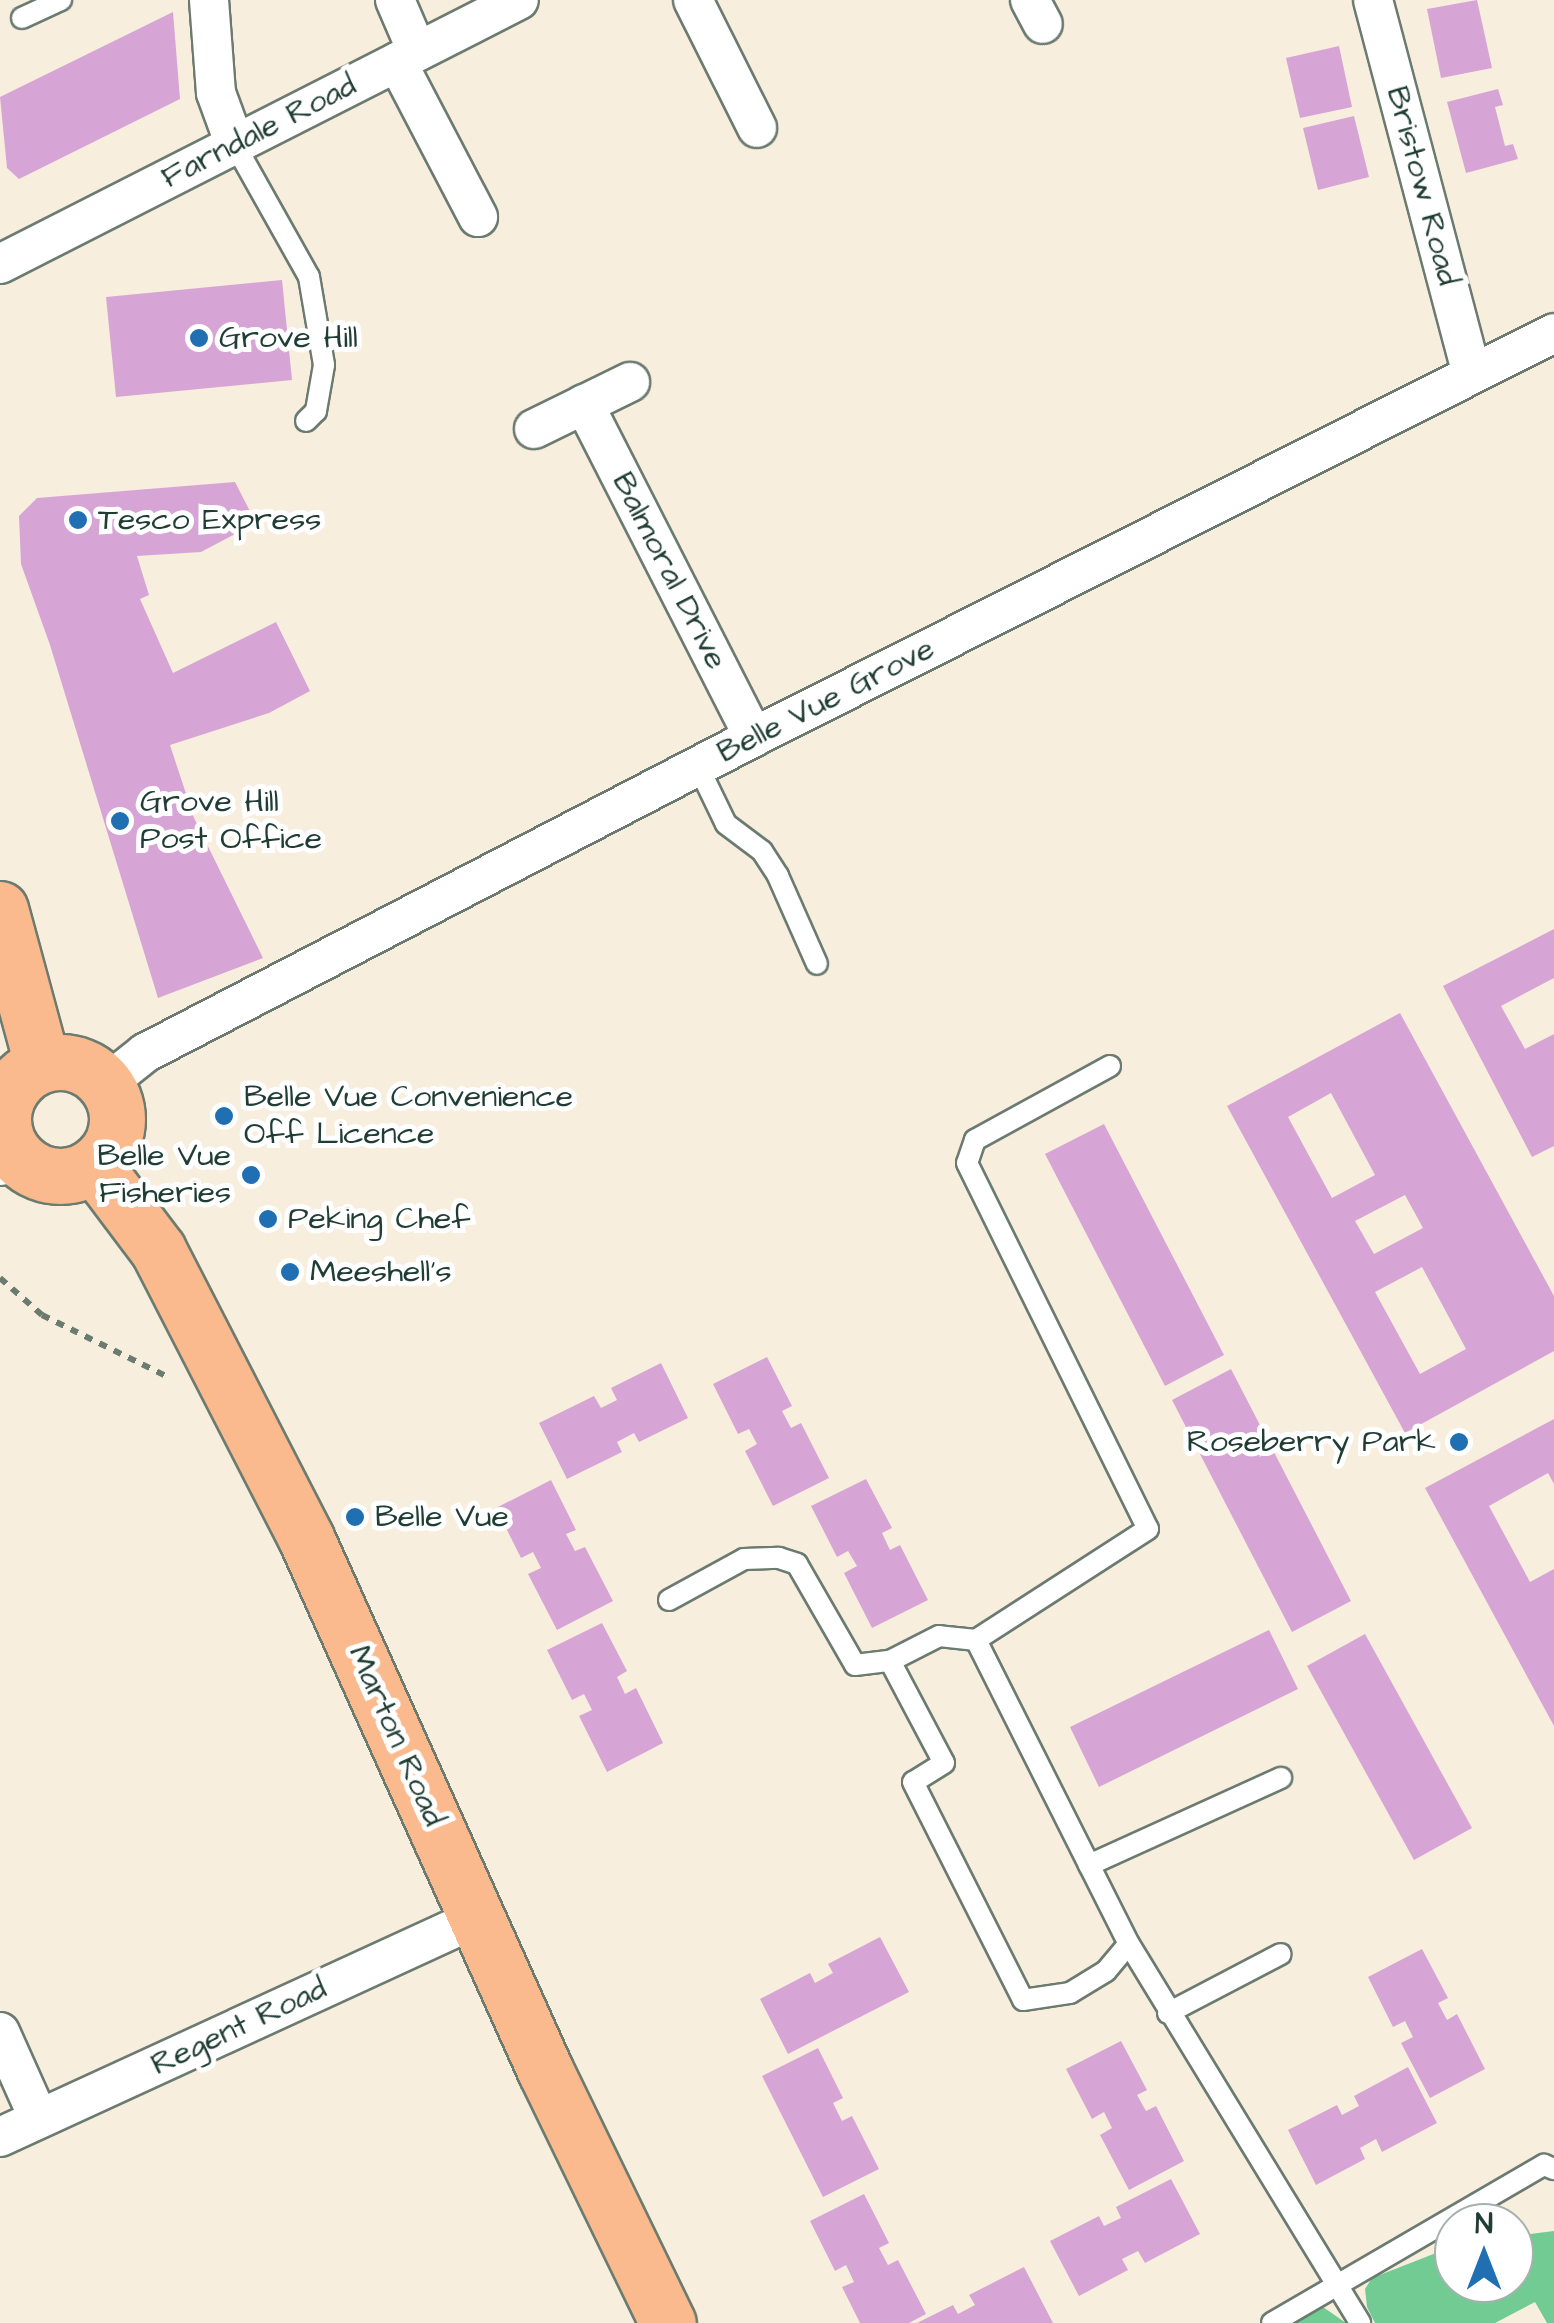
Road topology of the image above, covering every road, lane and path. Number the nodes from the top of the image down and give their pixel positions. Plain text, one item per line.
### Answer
1 (61, 0) edge
2 (210, 0) edge
3 (395, 0) edge
4 (518, 0) edge
5 (692, 0) edge
6 (1372, 0) edge
7 (22, 18) dead end
8 (407, 56) junction
9 (757, 128) dead end
10 (235, 145) junction
11 (478, 218) dead end
12 (0, 264) edge
13 (1554, 333) edge
14 (1470, 372) junction
15 (630, 382) dead end
16 (584, 404) junction
17 (306, 421) dead end
18 (534, 429) dead end
19 (754, 737) junction
20 (698, 766) junction
21 (0, 908) edge
22 (817, 964) dead end
23 (42, 1064) junction
24 (1110, 1066) dead end
25 (106, 1084) junction
26 (6, 1156) edge
27 (94, 1165) junction
28 (0, 1278) edge
29 (218, 1367) junction
30 (669, 1600) dead end
31 (976, 1640) junction
32 (890, 1661) junction
33 (1281, 1778) dead end
34 (1089, 1865) junction
35 (479, 1917) junction
36 (1128, 1944) junction
37 (1281, 1954) dead end
38 (1168, 2013) junction
39 (0, 2032) edge
40 (39, 2119) junction
41 (0, 2136) edge
42 (1551, 2163) edge
43 (1341, 2287) junction
44 (668, 2323) edge
45 (1272, 2323) edge
46 (1360, 2323) edge

1 - 7 lane
2 - 10 street
3 - 8 street
4 - 8 street, Farndale Road
5 - 9 street
6 - 14 street, Bristow Road
8 - 10 street, Farndale Road
8 - 11 street
10 - 12 street, Farndale Road
10 - 17 lane
13 - 14 street, Belle Vue Grove
14 - 19 street, Belle Vue Grove
15 - 16 street
16 - 18 street
16 - 19 street, Balmoral Drive
19 - 20 street, Belle Vue Grove
20 - 22 lane
20 - 25 street, Belle Vue Grove
21 - 23 main road
23 - 25 main road
23 - 26 main road
24 - 31 lane
25 - 27 main road
26 - 27 main road
27 - 29 main road, Marton Road
28 - 29 path
29 - 35 main road, Marton Road
30 - 32 lane
31 - 32 lane
31 - 34 lane
32 - 36 lane
33 - 34 lane
34 - 36 lane
35 - 40 street, Regent Road
35 - 44 main road, Marton Road
36 - 38 lane
37 - 38 lane
38 - 43 lane
39 - 40 street
40 - 41 street, Regent Road
42 - 43 lane
43 - 45 lane
43 - 46 lane

